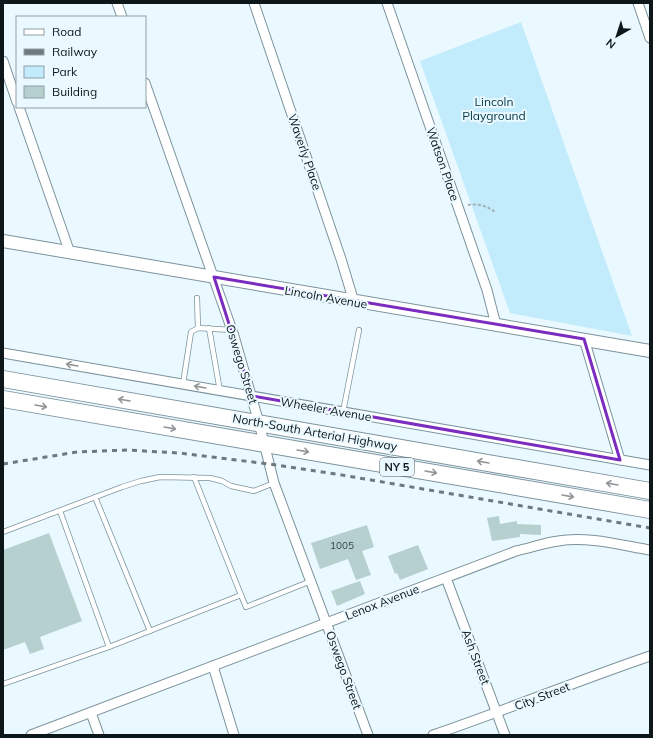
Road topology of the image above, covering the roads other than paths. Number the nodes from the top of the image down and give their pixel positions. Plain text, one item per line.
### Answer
1 (117, 3) edge
2 (254, 3) edge
3 (387, 3) edge
4 (638, 3) edge
5 (122, 16) edge
6 (650, 38) edge
7 (3, 61) edge
8 (146, 86) edge
9 (16, 99) edge
10 (19, 108) edge
11 (3, 242) edge
12 (70, 253) junction
13 (214, 277) junction
14 (197, 298) dead end
15 (354, 302) junction
16 (496, 325) junction
17 (198, 328) junction
18 (209, 328) junction
19 (232, 330) junction
20 (359, 330) dead end
21 (584, 339) junction
22 (650, 351) edge
23 (3, 353) edge
24 (3, 379) edge
25 (183, 384) junction
26 (220, 391) junction
27 (252, 396) junction
28 (3, 399) edge
29 (343, 412) junction
30 (259, 423) junction
31 (265, 444) junction
32 (620, 460) junction
33 (650, 465) edge
34 (194, 477) junction
35 (274, 483) junction
36 (650, 491) edge
37 (95, 497) junction
38 (650, 510) edge
39 (60, 511) junction
40 (3, 532) edge
41 (650, 550) edge
42 (446, 578) junction
43 (311, 581) junction
44 (241, 595) junction
45 (326, 623) junction
46 (150, 631) junction
47 (109, 647) junction
48 (650, 656) edge
49 (213, 666) junction
50 (3, 684) edge
51 (91, 713) junction
52 (497, 713) junction
53 (31, 735) edge
54 (99, 735) edge
55 (234, 735) edge
56 (368, 735) edge
57 (433, 735) edge
58 (505, 735) edge

1 - 5 street
2 - 15 street, Waverly Place
3 - 16 street, Watson Place
4 - 6 street
7 - 9 street
8 - 13 street, Oswego Street
10 - 12 street
11 - 12 street, Lincoln Avenue
12 - 13 street, Lincoln Avenue
13 - 15 street, Lincoln Avenue
13 - 19 street, Oswego Street
14 - 17 lane
15 - 16 street, Lincoln Avenue
16 - 21 street, Lincoln Avenue
17 - 18 lane
17 - 25 lane
18 - 19 lane
18 - 26 lane
19 - 27 street, Oswego Street
20 - 29 lane
21 - 22 street, Lincoln Avenue
21 - 32 street
25 -> 23 street, Wheeler Avenue
30 -> 24 highway, North-South Arterial Highway / NY 5
26 -> 25 street, Wheeler Avenue
26 - 27 street, Wheeler Avenue
27 - 29 street, Wheeler Avenue
27 - 30 street, Oswego Street
28 -> 31 highway, North-South Arterial Highway / NY 5
29 - 32 street, Wheeler Avenue
30 - 31 street, Oswego Street
36 -> 30 highway, North-South Arterial Highway / NY 5
31 - 35 street, Oswego Street
31 -> 38 highway, North-South Arterial Highway / NY 5
32 - 33 street, Wheeler Avenue
34 - 35 lane
34 - 37 lane
34 - 44 lane
35 - 43 street, Oswego Street
37 - 39 lane
37 - 46 lane
39 - 40 lane
39 - 47 lane
41 - 42 street, Lenox Avenue
42 - 45 street, Lenox Avenue
42 - 52 street, Ash Street
43 - 44 lane
43 - 45 street, Oswego Street
44 - 46 lane
45 - 49 street, Lenox Avenue
45 - 56 street, Oswego Street
46 - 47 lane
47 - 50 lane
48 - 52 street, City Street
49 - 51 street, Lenox Avenue
49 - 55 street
51 - 53 street, Lenox Avenue
51 - 54 street
52 - 57 street, City Street
52 - 58 street, Ash Street

